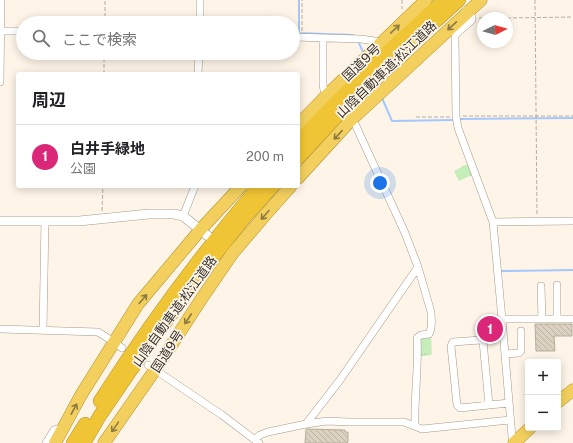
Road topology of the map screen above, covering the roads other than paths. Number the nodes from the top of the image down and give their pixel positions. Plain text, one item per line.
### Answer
1 (1, 0) edge
2 (200, 0) edge
3 (426, 0) edge
4 (444, 0) edge
5 (481, 0) edge
6 (464, 7) edge
7 (200, 16) edge
8 (0, 31) edge
9 (16, 31) edge
10 (300, 37) edge
11 (323, 38) junction
12 (381, 42) junction
13 (199, 60) edge
14 (198, 72) edge
15 (0, 82) edge
16 (328, 97) junction
17 (349, 118) junction
18 (300, 123) edge
19 (300, 140) edge
20 (300, 156) edge
21 (300, 176) edge
22 (194, 188) edge
23 (239, 188) edge
24 (257, 188) edge
25 (271, 188) edge
26 (289, 188) edge
27 (183, 216) junction
28 (0, 221) edge
29 (45, 221) junction
30 (573, 221) edge
31 (493, 222) junction
32 (205, 232) junction
33 (418, 267) junction
34 (557, 285) dead end
35 (541, 286) dead end
36 (502, 319) junction
37 (542, 319) junction
38 (557, 319) junction
39 (573, 319) edge
40 (0, 329) edge
41 (43, 330) junction
42 (521, 330) dead end
43 (118, 345) junction
44 (505, 354) junction
45 (151, 368) junction
46 (573, 390) edge
47 (561, 400) edge
48 (509, 403) junction
49 (489, 405) junction
50 (511, 420) junction
51 (306, 424) junction
52 (415, 426) junction
53 (62, 431) junction
54 (527, 431) edge
55 (257, 441) edge
56 (46, 443) edge
57 (56, 443) edge
58 (73, 443) edge
59 (84, 443) edge
60 (104, 443) edge
61 (515, 443) edge

1 - 8 street
2 - 7 street
12 -> 3 highway, 国道9号
4 - 19 highway, 山陰自動車道;松江道路
5 - 6 highway
6 -> 17 highway
6 - 20 highway, 山陰自動車道;松江道路
6 - 31 street
8 - 9 street
8 - 15 street
10 - 11 street
11 - 12 street
11 - 16 street
12 - 16 highway, 国道9号
13 - 14 street
16 - 18 highway, 国道9号
17 -> 21 highway
17 - 33 street
22 - 27 street
23 - 32 highway
24 - 58 highway, 山陰自動車道;松江道路
25 - 59 highway, 山陰自動車道;松江道路
26 -> 45 highway, 国道9号
27 - 29 street
27 - 32 street
28 - 29 street
29 - 41 street
30 - 31 street
31 - 36 street
43 -> 32 highway
33 - 51 street
33 - 52 street
34 - 38 street
35 - 37 street
36 - 37 street
36 - 44 street
37 - 38 street
38 - 39 street
40 - 41 street
41 - 43 street
42 - 44 street
53 -> 43 highway
44 - 48 street
45 - 55 street
45 -> 60 highway, 国道9号
46 - 47 highway
48 - 49 street
48 - 50 street
49 - 49 street
50 - 52 street
50 - 61 street
51 - 52 street
51 - 55 street
53 - 56 street
53 - 57 highway
54 - 61 highway

